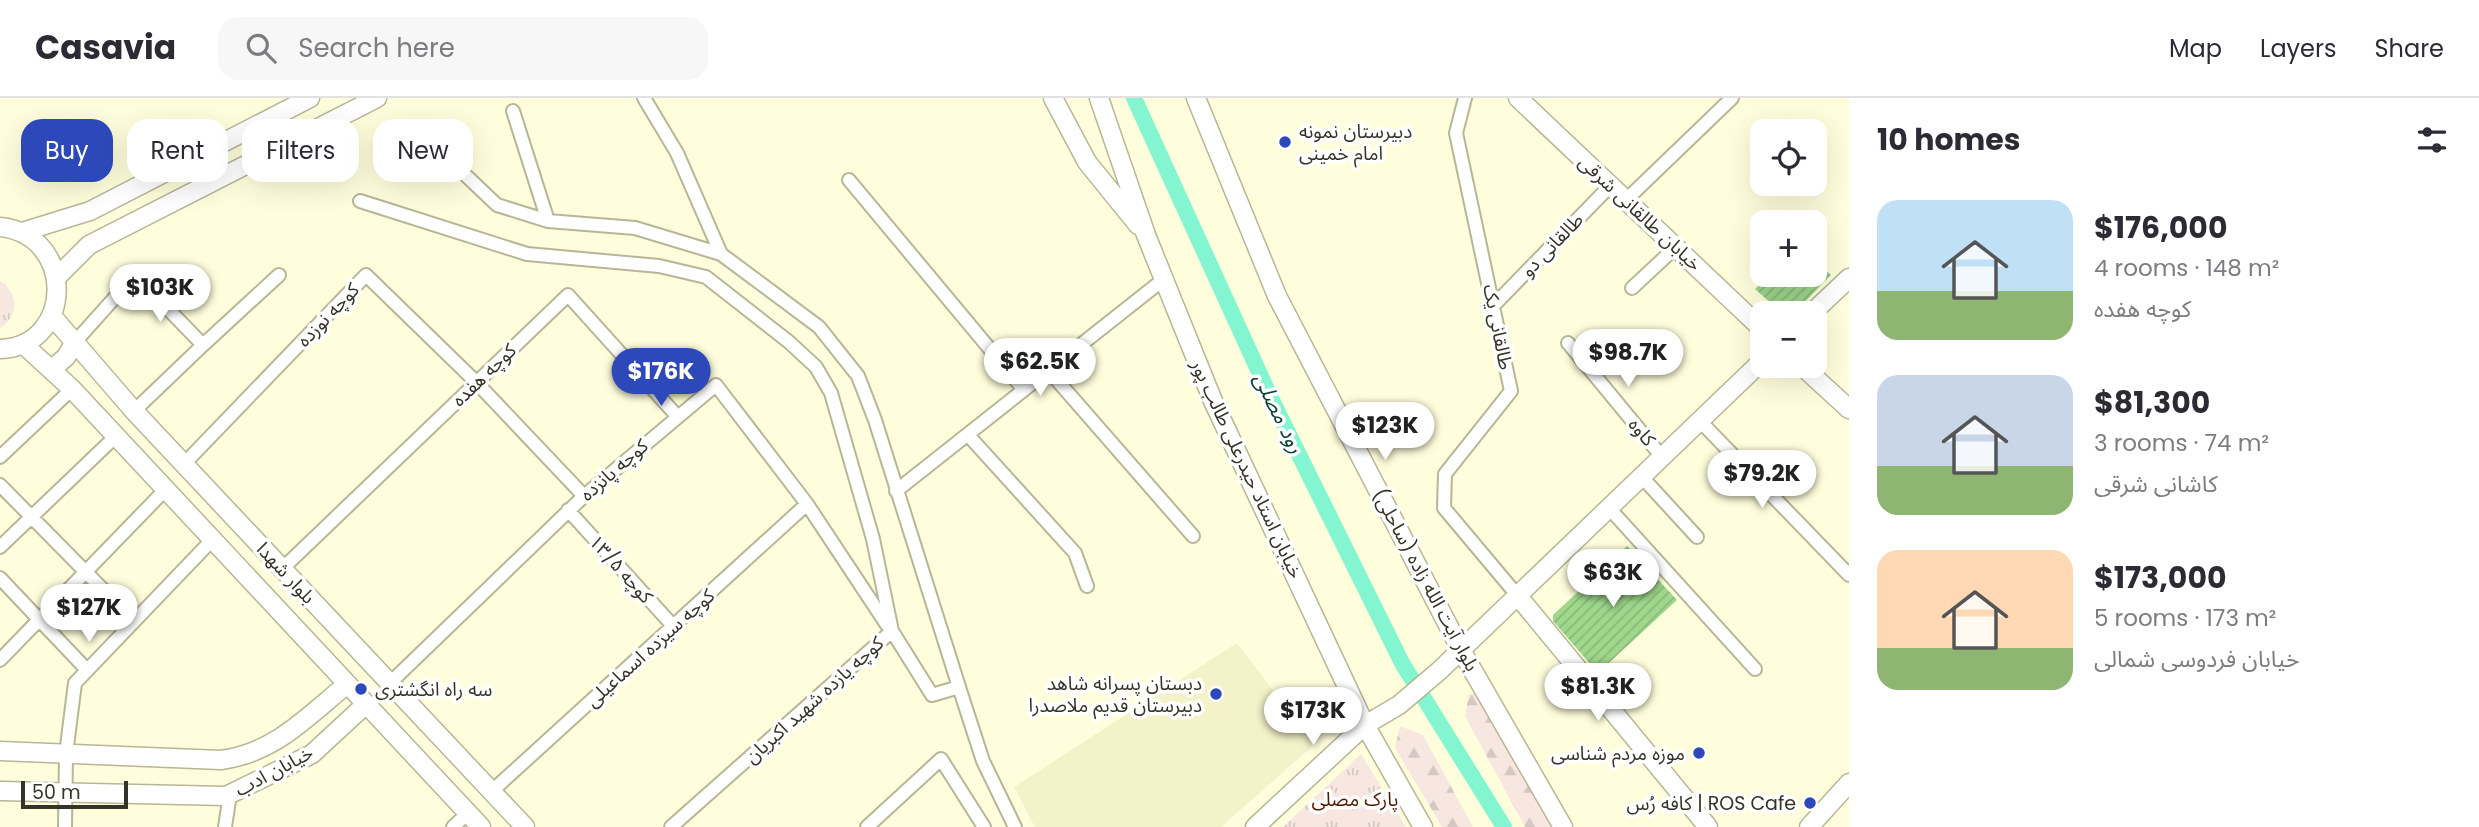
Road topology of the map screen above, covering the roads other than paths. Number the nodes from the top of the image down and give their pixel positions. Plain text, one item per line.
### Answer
1 (310, 98) edge
2 (377, 98) edge
3 (645, 98) edge
4 (1053, 98) edge
5 (1099, 98) edge
6 (1196, 98) edge
7 (1465, 98) edge
8 (1518, 98) edge
9 (1732, 98) edge
10 (513, 111) dead end
11 (849, 180) dead end
12 (473, 182) edge
13 (1610, 186) junction
14 (1626, 200) junction
15 (360, 201) dead end
16 (74, 218) junction
17 (548, 221) junction
18 (0, 227) edge
19 (22, 232) junction
20 (1146, 235) junction
21 (89, 245) junction
22 (1676, 247) junction
23 (721, 254) junction
24 (279, 275) dead end
25 (57, 277) junction
26 (1849, 278) edge
27 (1164, 279) junction
28 (1633, 288) dead end
29 (1825, 301) edge
30 (1494, 305) junction
31 (52, 316) junction
32 (1750, 318) edge
33 (75, 342) junction
34 (1568, 343) dead end
35 (23, 344) junction
36 (203, 345) junction
37 (1, 350) edge
38 (52, 369) junction
39 (1049, 370) junction
40 (1750, 373) edge
41 (1815, 378) edge
42 (476, 382) junction
43 (72, 389) junction
44 (1024, 390) junction
45 (1849, 409) edge
46 (134, 411) junction
47 (677, 416) junction
48 (1700, 421) junction
49 (968, 435) junction
50 (116, 436) junction
51 (0, 457) edge
52 (1662, 457) junction
53 (184, 464) junction
54 (1642, 476) junction
55 (0, 485) edge
56 (165, 490) junction
57 (896, 491) junction
58 (583, 496) junction
59 (807, 504) junction
60 (1609, 508) junction
61 (568, 510) junction
62 (31, 517) junction
63 (1193, 536) dead end
64 (1698, 537) dead end
65 (212, 540) junction
66 (0, 547) edge
67 (282, 569) junction
68 (86, 572) junction
69 (1849, 575) edge
70 (0, 578) edge
71 (1087, 586) dead end
72 (1517, 595) junction
73 (40, 619) junction
74 (134, 621) junction
75 (674, 627) junction
76 (891, 631) junction
77 (1461, 650) junction
78 (0, 660) edge
79 (1755, 669) dead end
80 (86, 670) junction
81 (390, 683) junction
82 (346, 685) junction
83 (960, 687) junction
84 (365, 705) junction
85 (1365, 725) junction
86 (0, 751) edge
87 (66, 754) junction
88 (1849, 783) edge
89 (0, 791) edge
90 (66, 792) junction
91 (491, 792) junction
92 (230, 794) junction
93 (468, 813) junction
94 (1258, 826) edge
95 (65, 827) edge
96 (225, 827) edge
97 (453, 827) edge
98 (481, 827) edge
99 (525, 827) edge
100 (671, 827) edge
101 (867, 827) edge
102 (984, 827) edge
103 (1015, 827) edge
104 (1423, 827) edge
105 (1563, 827) edge
106 (1708, 827) edge
107 (1809, 827) edge

1 - 16 main road
2 - 21 main road
3 - 23 street
4 - 20 main road
5 - 20 main road, خیابان استاد حیدرعلی طالب پور
6 - 77 main road, بلوار آیت الله زاده (ساحلی)
7 - 30 street, طالقانی یک
8 - 13 main road, خیابان طالقانی شرقی
9 - 14 street
10 - 17 street
11 - 44 street
12 - 17 street
13 - 14 main road, خیابان طالقانی شرقی
13 - 30 street, طالقانی دو
14 - 22 main road, خیابان طالقانی شرقی
15 - 76 street
16 - 19 main road
16 - 21 main road
17 - 23 street
18 - 19 main road
19 - 25 main road
20 - 27 main road, خیابان استاد حیدرعلی طالب پور
21 - 25 main road
22 - 28 street
22 - 32 main road, خیابان طالقانی شرقی
23 - 57 street
24 - 36 street
25 - 31 main road
26 - 29 main road
27 - 39 street
27 - 85 main road, خیابان استاد حیدرعلی طالب پور
30 - 72 street, طالقانی یک
31 - 33 main road, بلوار شهدا
31 - 35 main road
33 - 36 street
33 - 38 main road
33 - 46 main road, بلوار شهدا
34 - 52 street, کاوه
35 - 37 main road
35 - 38 main road, بلوار شهدا
36 - 46 street
38 - 43 main road, بلوار شهدا
39 - 44 street
39 - 63 street
40 - 48 main road
41 - 45 main road
42 - 47 street, کوچه هفده
42 - 53 street, کوچه نوزده
42 - 58 street
42 - 67 street, کوچه هفده
43 - 50 main road, بلوار شهدا
43 - 51 street
44 - 49 street
46 - 53 main road, بلوار شهدا
47 - 58 street, کوچه پانزده
47 - 59 street, کوچه پانزده
48 - 52 main road
48 - 69 street
49 - 57 street
49 - 71 street
50 - 56 main road, بلوار شهدا
50 - 62 street
52 - 54 main road
53 - 67 main road, بلوار شهدا
54 - 60 main road
54 - 64 street
55 - 62 street
56 - 65 main road, بلوار شهدا
56 - 68 street
57 - 83 street
58 - 61 street, کوچه پانزده
59 - 75 street, کوچه سیزده اسماعیلی
59 - 76 street, کوچه پانزده
60 - 72 main road
60 - 79 street
61 - 75 street, کوچه ۱۳/۵
61 - 81 street, کوچه پانزده
62 - 66 street
62 - 68 street
65 - 74 street
65 - 82 main road, بلوار شهدا
67 - 81 main road, بلوار شهدا
68 - 73 street
68 - 74 street
70 - 73 street
72 - 77 main road
72 - 106 main road
73 - 78 street
73 - 80 street
74 - 80 street
75 - 91 street, کوچه سیزده اسماعیلی
76 - 83 street, کوچه یازده شهید اکبریان
76 - 100 street, کوچه یازده شهید اکبریان
77 - 85 main road
77 - 105 main road, بلوار آیت الله زاده (ساحلی)
80 - 87 street
81 - 91 main road, بلوار شهدا
82 - 84 main road, بلوار شهدا
82 - 87 main road, خیابان ادب
83 - 103 street
84 - 92 main road, خیابان ادب
84 - 93 main road, بلوار شهدا
85 - 94 main road
85 - 104 main road, خیابان استاد حیدرعلی طالب پور
86 - 87 main road, خیابان ادب
87 - 90 street
88 - 107 main road
89 - 90 main road, خیابان ادب
90 - 92 main road, خیابان ادب
90 - 95 street
91 - 99 main road, بلوار شهدا
92 - 96 street
93 - 97 street
93 - 98 main road, بلوار شهدا
101 - 102 street

